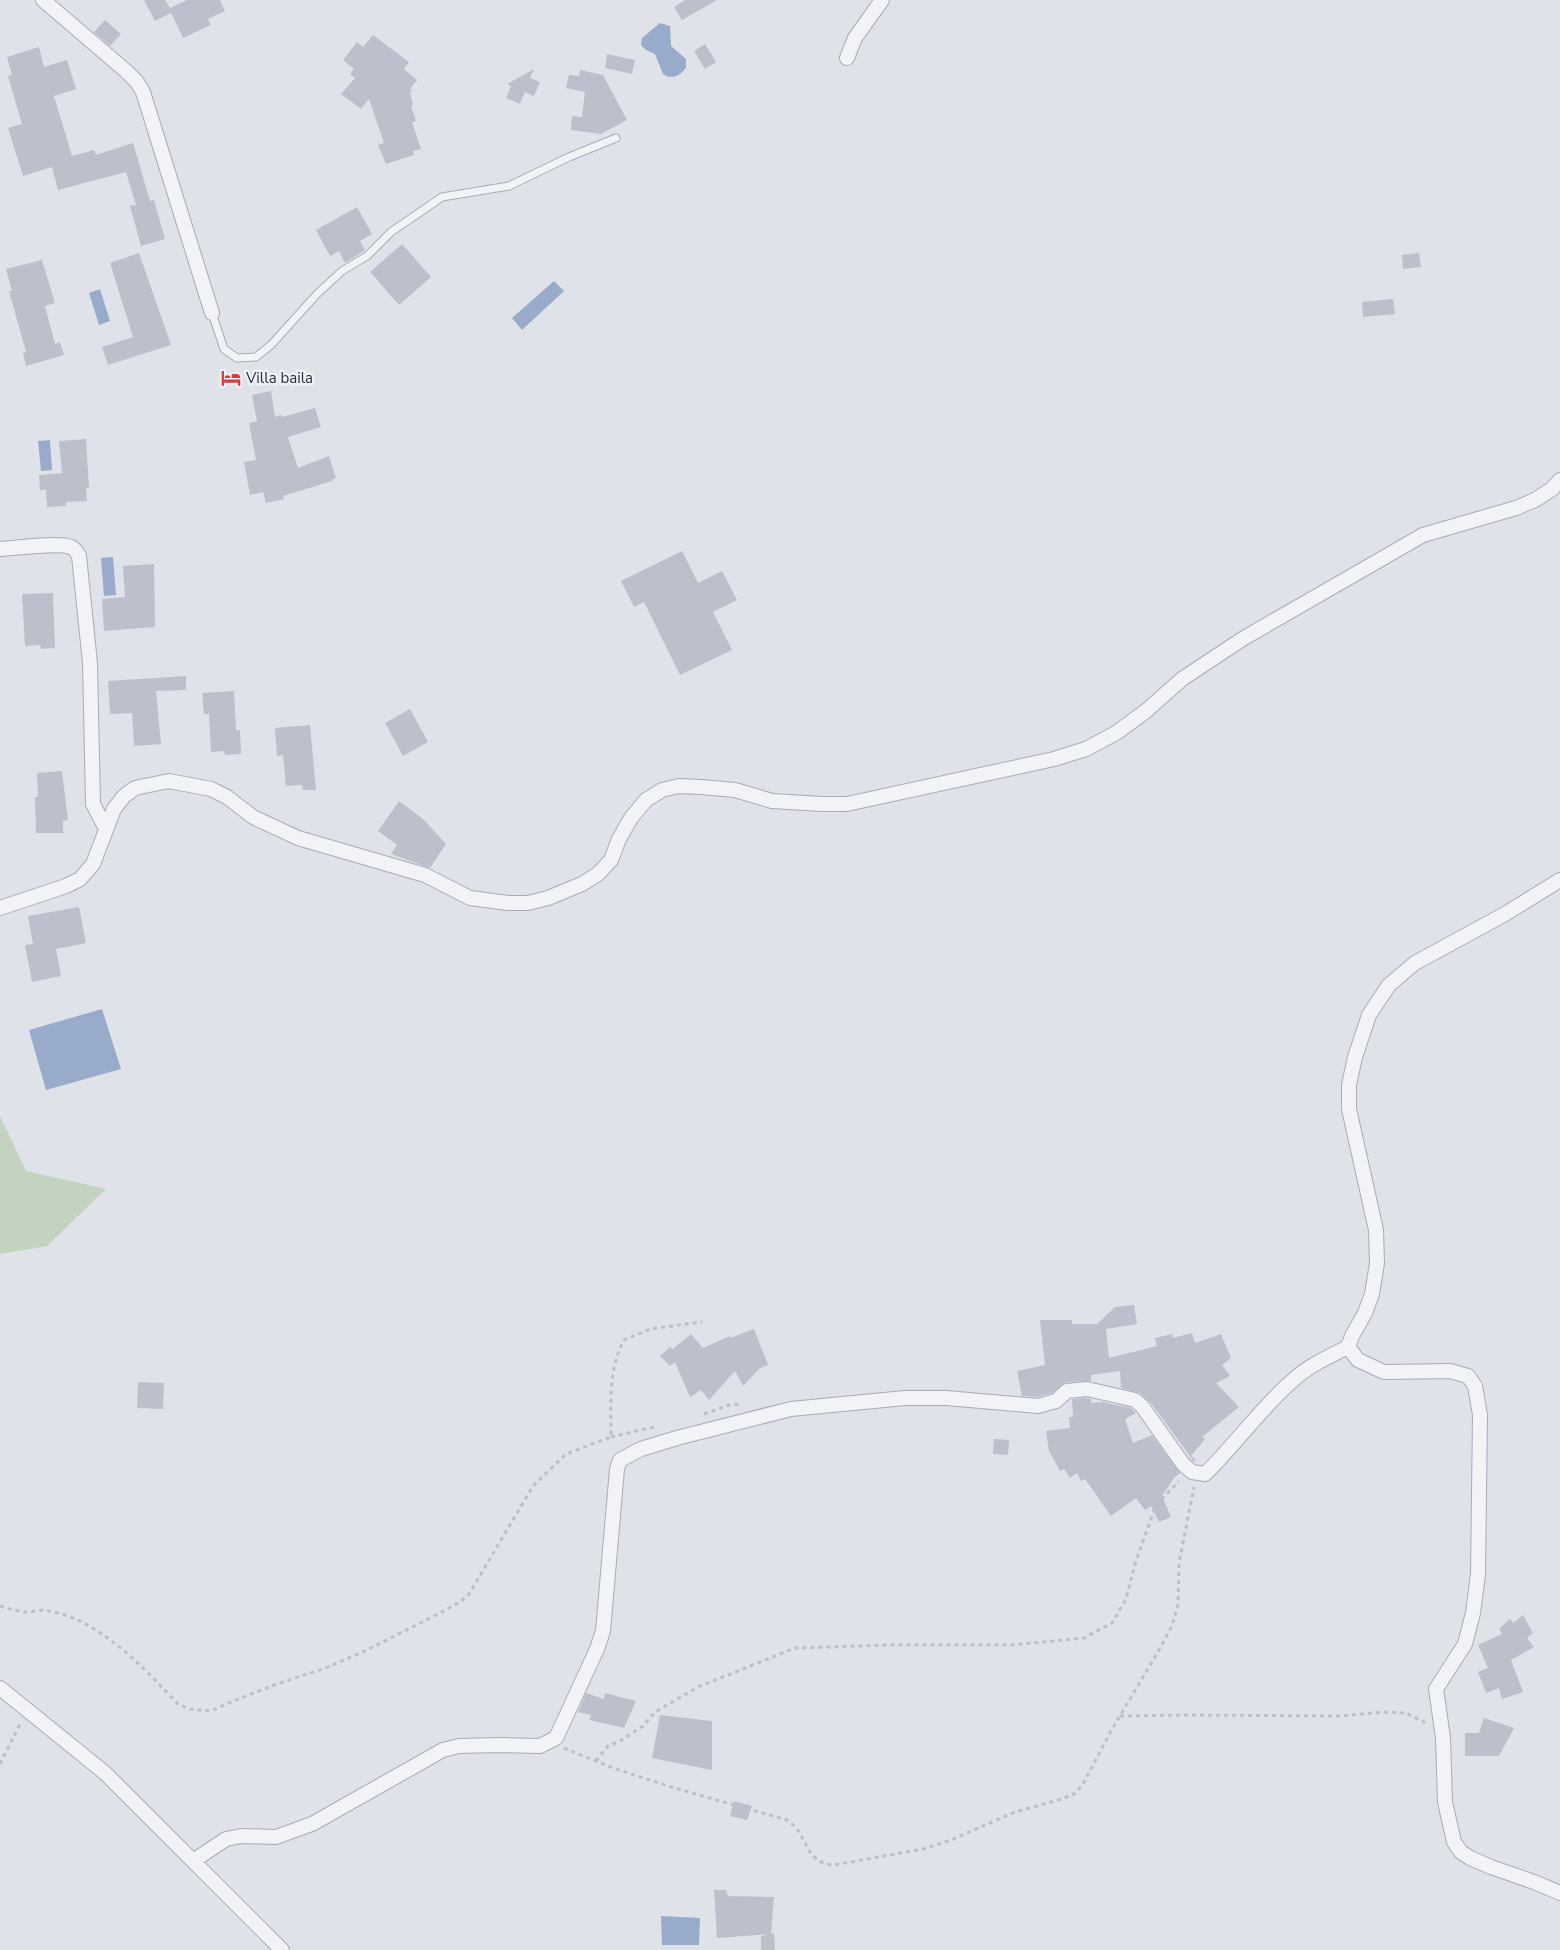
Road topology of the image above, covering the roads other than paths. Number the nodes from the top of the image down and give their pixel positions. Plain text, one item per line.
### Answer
1 (43, 0) edge
2 (882, 0) edge
3 (847, 58) dead end
4 (616, 138) dead end
5 (212, 313) joint
6 (1560, 480) edge
7 (0, 549) edge
8 (106, 829) junction
9 (1560, 880) edge
10 (0, 908) edge
11 (1348, 1347) junction
12 (0, 1688) edge
13 (193, 1861) junction
14 (1560, 1894) edge
15 (282, 1950) edge

1 - 5 street
2 - 3 street
4 - 5 lane
6 - 8 street
7 - 8 street
8 - 10 street
9 - 11 street
11 - 13 street
11 - 14 street
12 - 13 street
13 - 15 street

